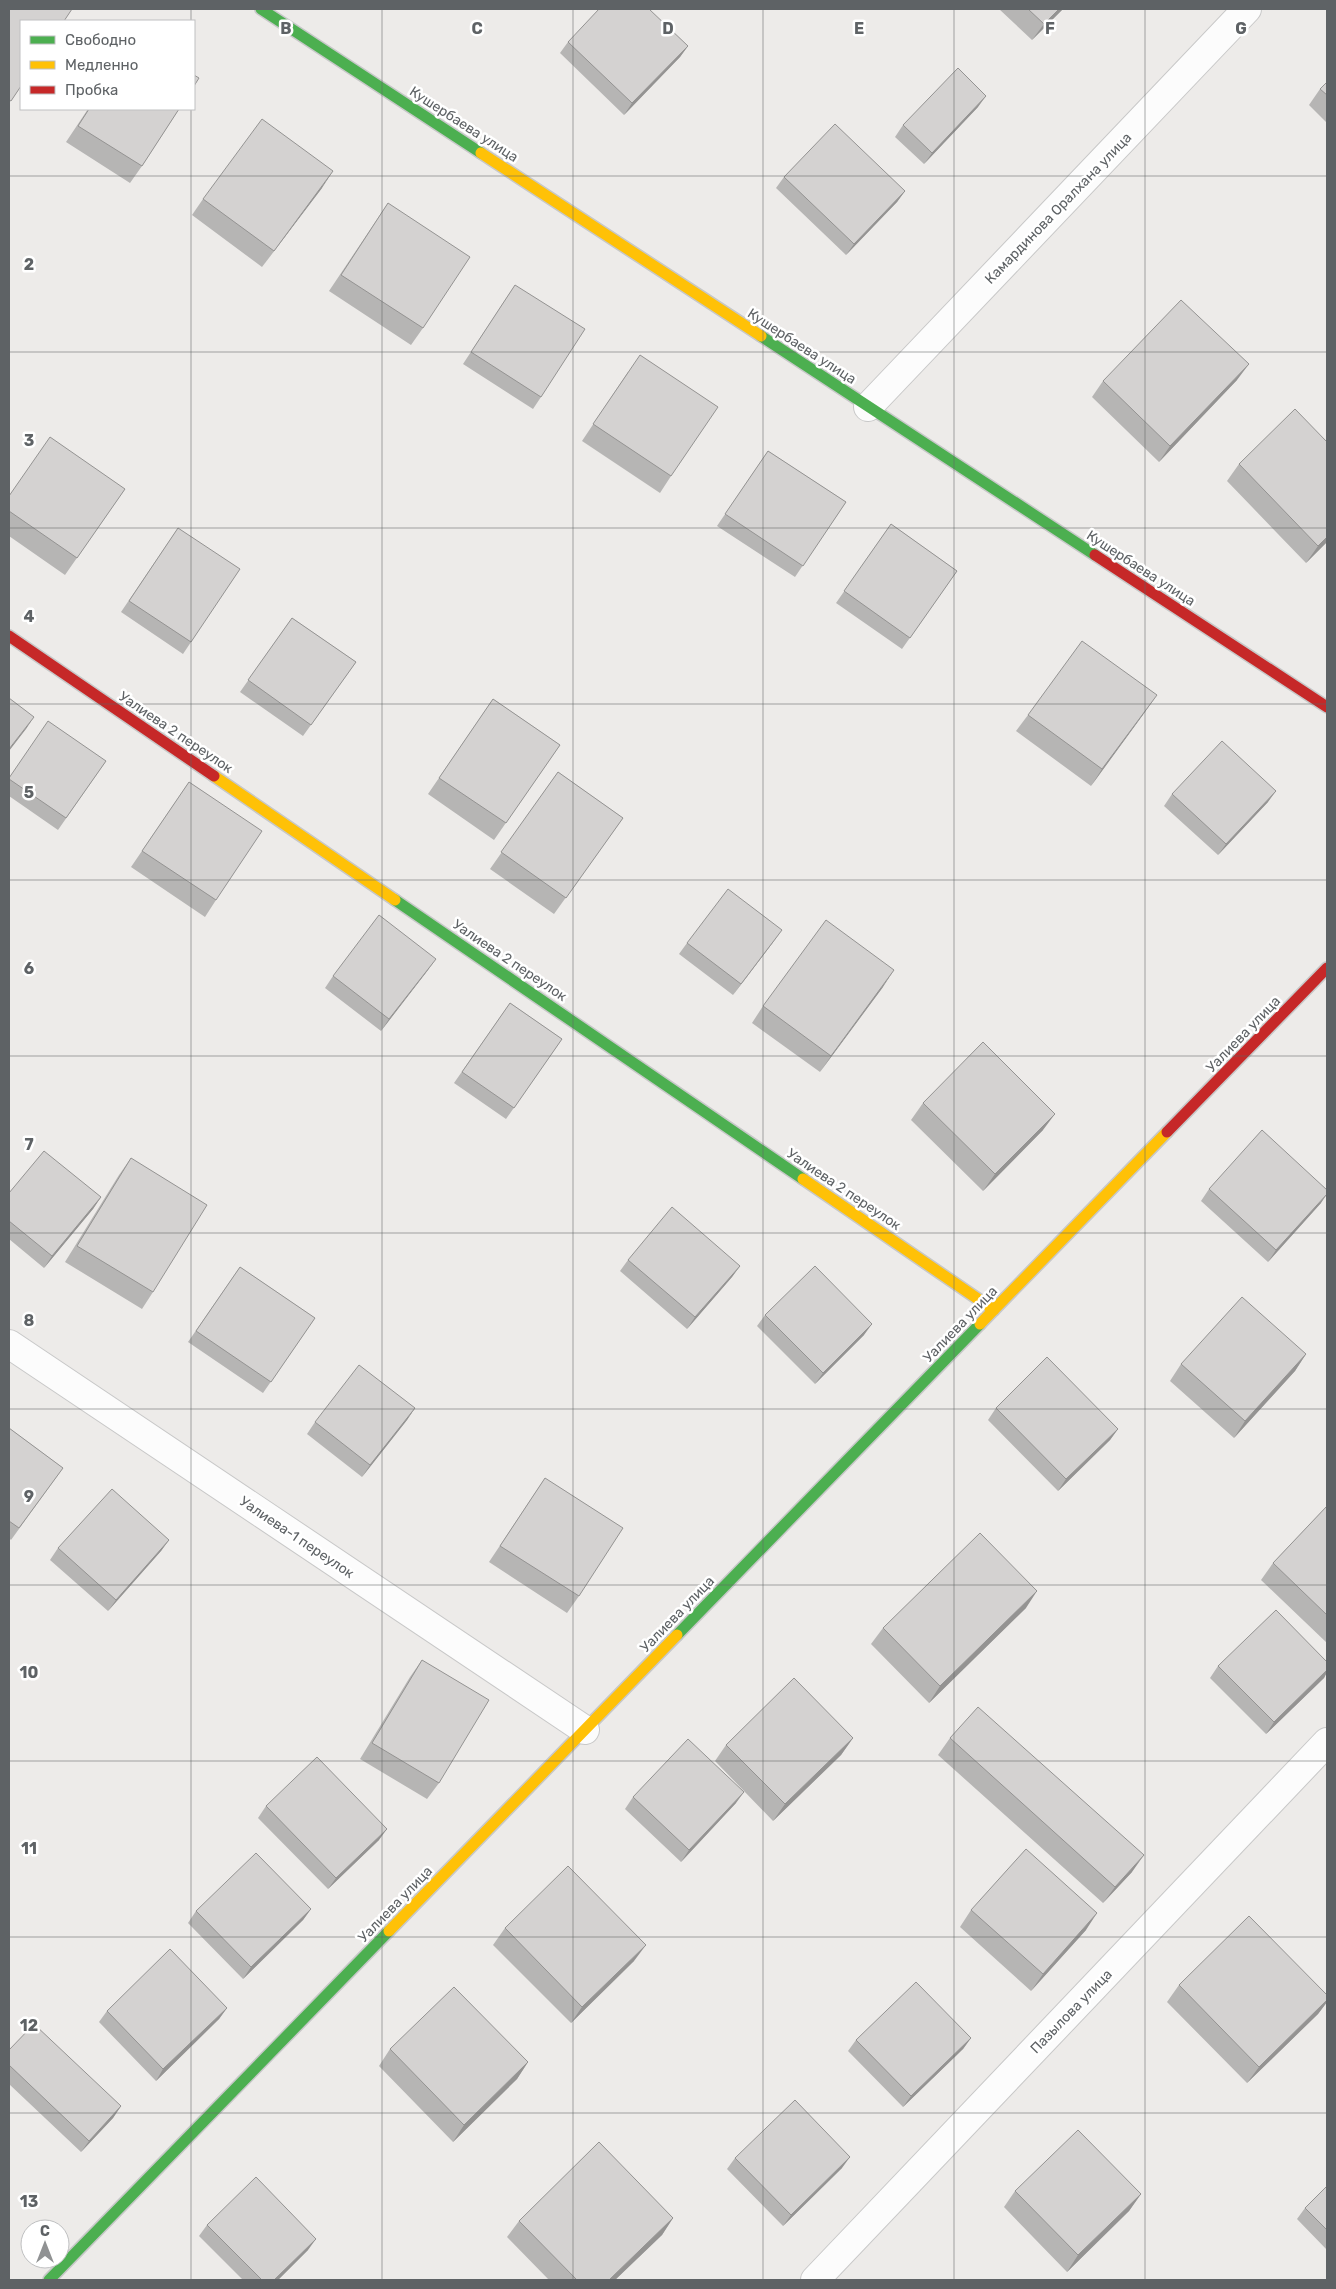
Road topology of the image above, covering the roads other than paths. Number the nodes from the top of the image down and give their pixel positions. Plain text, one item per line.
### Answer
1 (261, 9) edge
2 (1247, 9) edge
3 (868, 407) junction
4 (9, 636) edge
5 (1327, 707) edge
6 (1327, 968) edge
7 (994, 1310) junction
8 (9, 1344) edge
9 (585, 1730) junction
10 (1327, 1742) edge
11 (49, 2280) edge
12 (814, 2280) edge

1 - 3 street, Кушербаева улица
2 - 3 street, Камардинова Оралхана улица
3 - 5 street, Кушербаева улица
4 - 7 street, Уалиева 2 переулок
6 - 7 street, Уалиева улица
7 - 9 street, Уалиева улица
8 - 9 street, Уалиева-1 переулок
9 - 11 street, Уалиева улица
10 - 12 street, Пазылова улица

